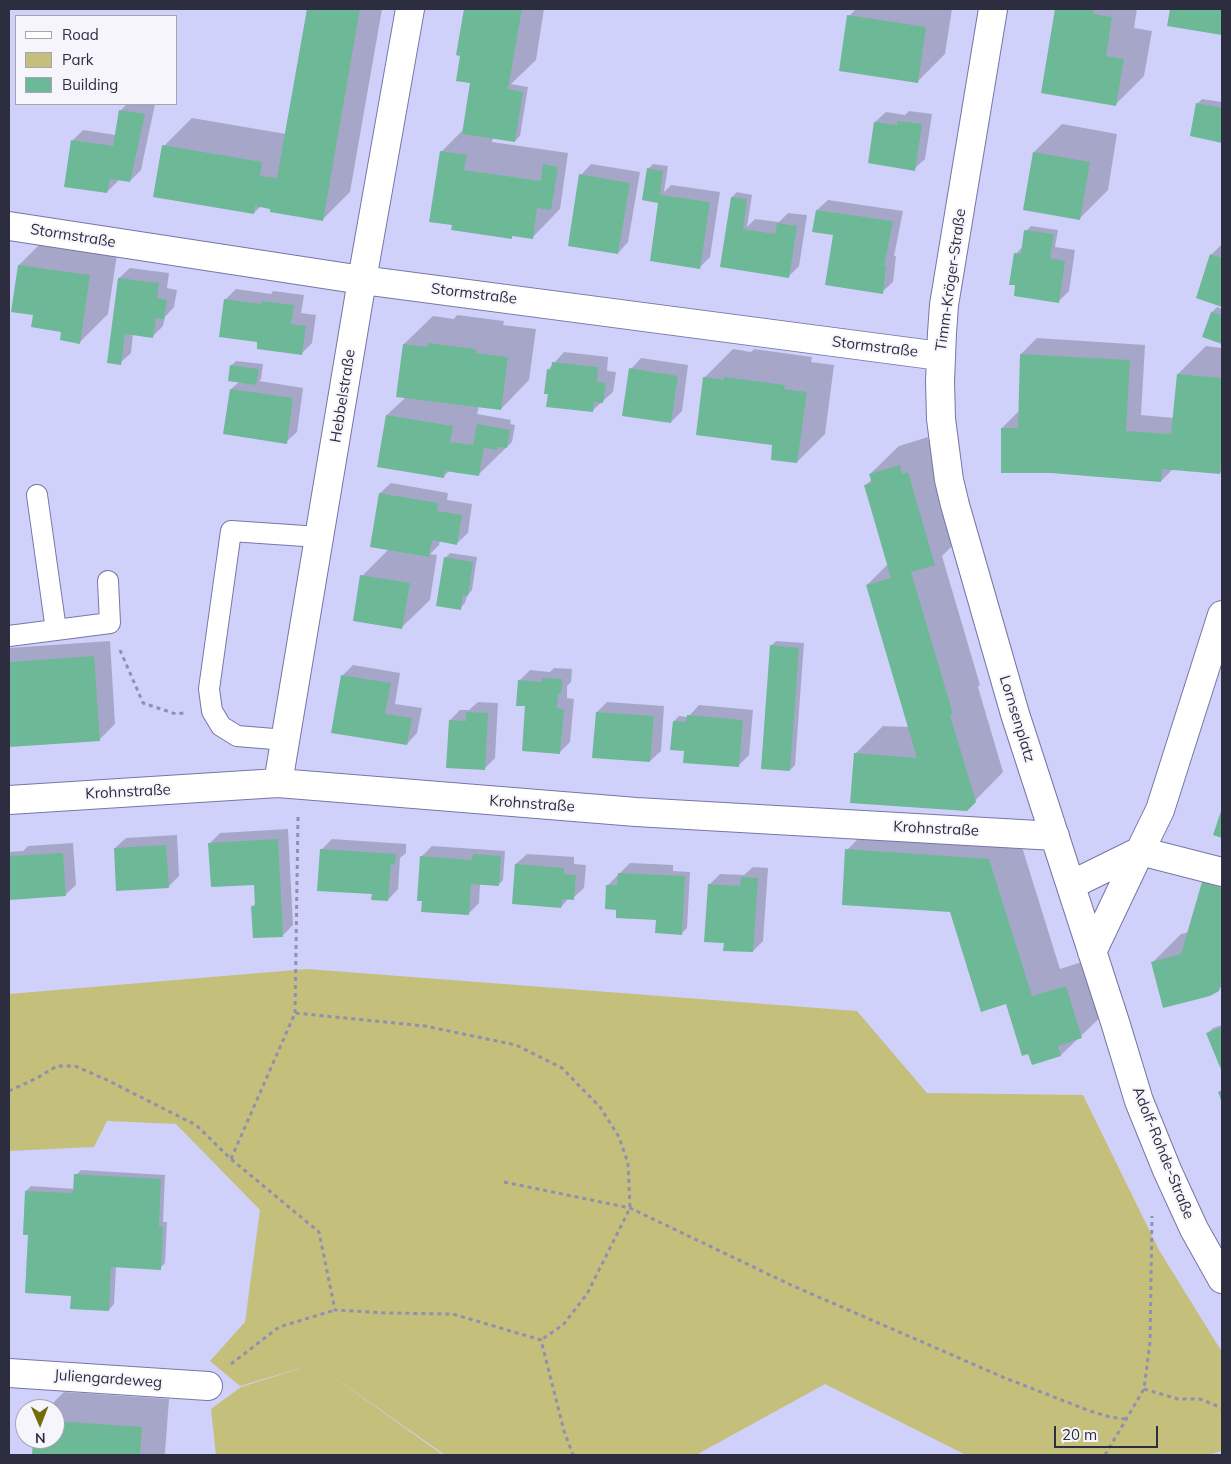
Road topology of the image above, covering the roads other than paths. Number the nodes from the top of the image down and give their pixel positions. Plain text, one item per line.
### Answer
1 (410, 9) edge
2 (993, 9) edge
3 (9, 226) edge
4 (362, 280) junction
5 (940, 356) junction
6 (37, 495) dead end
7 (319, 537) junction
8 (968, 551) joint
9 (108, 581) dead end
10 (1222, 615) edge
11 (56, 630) junction
12 (9, 636) edge
13 (286, 740) junction
14 (278, 783) junction
15 (9, 800) edge
16 (1055, 836) junction
17 (1140, 851) junction
18 (1222, 872) edge
19 (1071, 885) junction
20 (1092, 952) junction
21 (1115, 1022) joint
22 (1222, 1279) edge
23 (9, 1373) edge
24 (208, 1386) road end

1 - 4 street, Hebbelstraße
2 - 5 street, Timm-Kröger-Straße
3 - 4 street, Stormstraße
4 - 5 street, Stormstraße
4 - 7 street, Hebbelstraße
5 - 8 street, Timm-Kröger-Straße
6 - 11 lane
7 - 13 street, Hebbelstraße
7 - 13 lane
8 - 16 street, Lornsenplatz
9 - 11 lane
10 - 17 street
11 - 12 lane
13 - 14 street, Hebbelstraße
14 - 15 street, Krohnstraße
14 - 16 street, Krohnstraße
16 - 19 street, Lornsenplatz
17 - 18 street
17 - 19 street
17 - 20 street
19 - 20 street, Lornsenplatz
20 - 21 street, Lornsenplatz
21 - 22 street, Adolf-Rohde-Straße
23 - 24 street, Juliengardeweg

